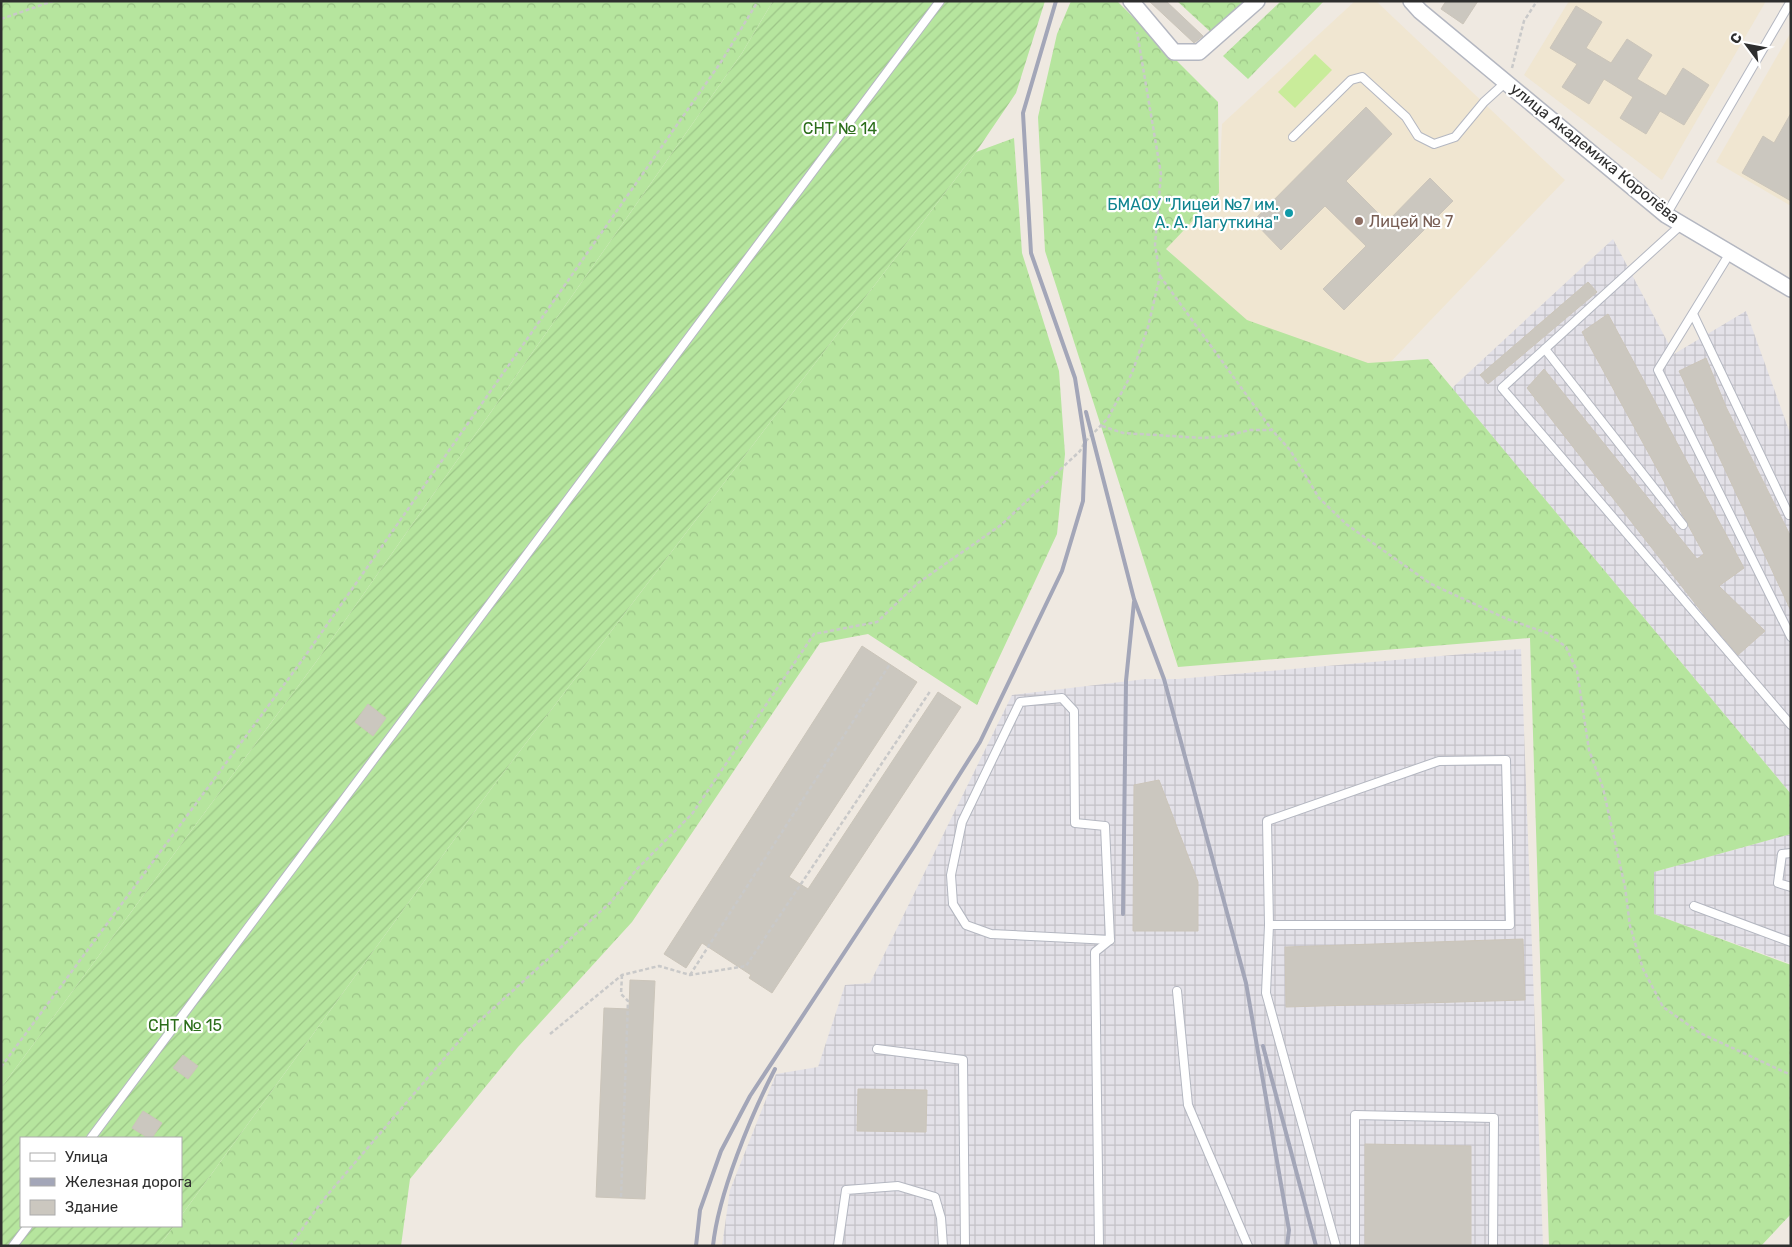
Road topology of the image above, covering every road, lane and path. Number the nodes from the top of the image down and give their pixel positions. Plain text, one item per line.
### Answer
1 (53, 1) edge
2 (758, 1) edge
3 (940, 1) edge
4 (1131, 1) edge
5 (1257, 1) edge
6 (1537, 1) edge
7 (1791, 1) edge
8 (1419, 5) edge
9 (1, 19) edge
10 (1137, 29) dead end
11 (1508, 78) junction
12 (1293, 137) dead end
13 (1666, 215) junction
14 (1682, 224) junction
15 (1730, 253) junction
16 (1160, 276) junction
17 (1791, 289) edge
18 (1692, 314) junction
19 (1545, 349) junction
20 (1102, 426) junction
21 (1272, 430) junction
22 (1789, 514) dead end
23 (1683, 525) dead end
24 (1791, 637) edge
25 (890, 664) dead end
26 (931, 690) dead end
27 (1791, 725) edge
28 (1791, 853) edge
29 (1791, 887) edge
30 (1694, 906) dead end
31 (1269, 925) junction
32 (1110, 940) junction
33 (1791, 942) edge
34 (622, 975) junction
35 (690, 975) junction
36 (1177, 990) dead end
37 (550, 1034) dead end
38 (876, 1050) dead end
39 (1, 1067) edge
40 (1791, 1075) edge
41 (92, 1137) edge
42 (621, 1197) dead end
43 (27, 1227) edge
44 (13, 1246) edge
45 (290, 1246) edge
46 (838, 1246) edge
47 (943, 1246) edge
48 (965, 1246) edge
49 (1099, 1246) edge
50 (1248, 1246) edge
51 (1336, 1246) edge
52 (1355, 1246) edge
53 (1493, 1246) edge

1 - 9 path
2 - 39 path
3 - 41 lane
4 - 5 street
6 - 11 path
7 - 13 lane
8 - 11 street, улица Академика Королёва
10 - 16 path
11 - 12 lane
11 - 13 street, улица Академика Королёва
13 - 14 street, улица Академика Королёва
14 - 15 street, улица Академика Королёва
14 - 19 lane
15 - 17 street, улица Академика Королёва
15 - 18 lane
16 - 20 path
16 - 21 path
18 - 22 lane
18 - 24 lane
19 - 23 lane
19 - 27 lane
20 - 21 path
20 - 45 path
21 - 40 path
25 - 35 path
26 - 35 path
28 - 29 lane
30 - 33 lane
31 - 31 lane
31 - 51 lane
32 - 32 lane
32 - 49 lane
34 - 35 path
34 - 37 path
34 - 42 path
36 - 50 lane
38 - 48 lane
43 - 44 lane
46 - 47 lane
52 - 53 lane

